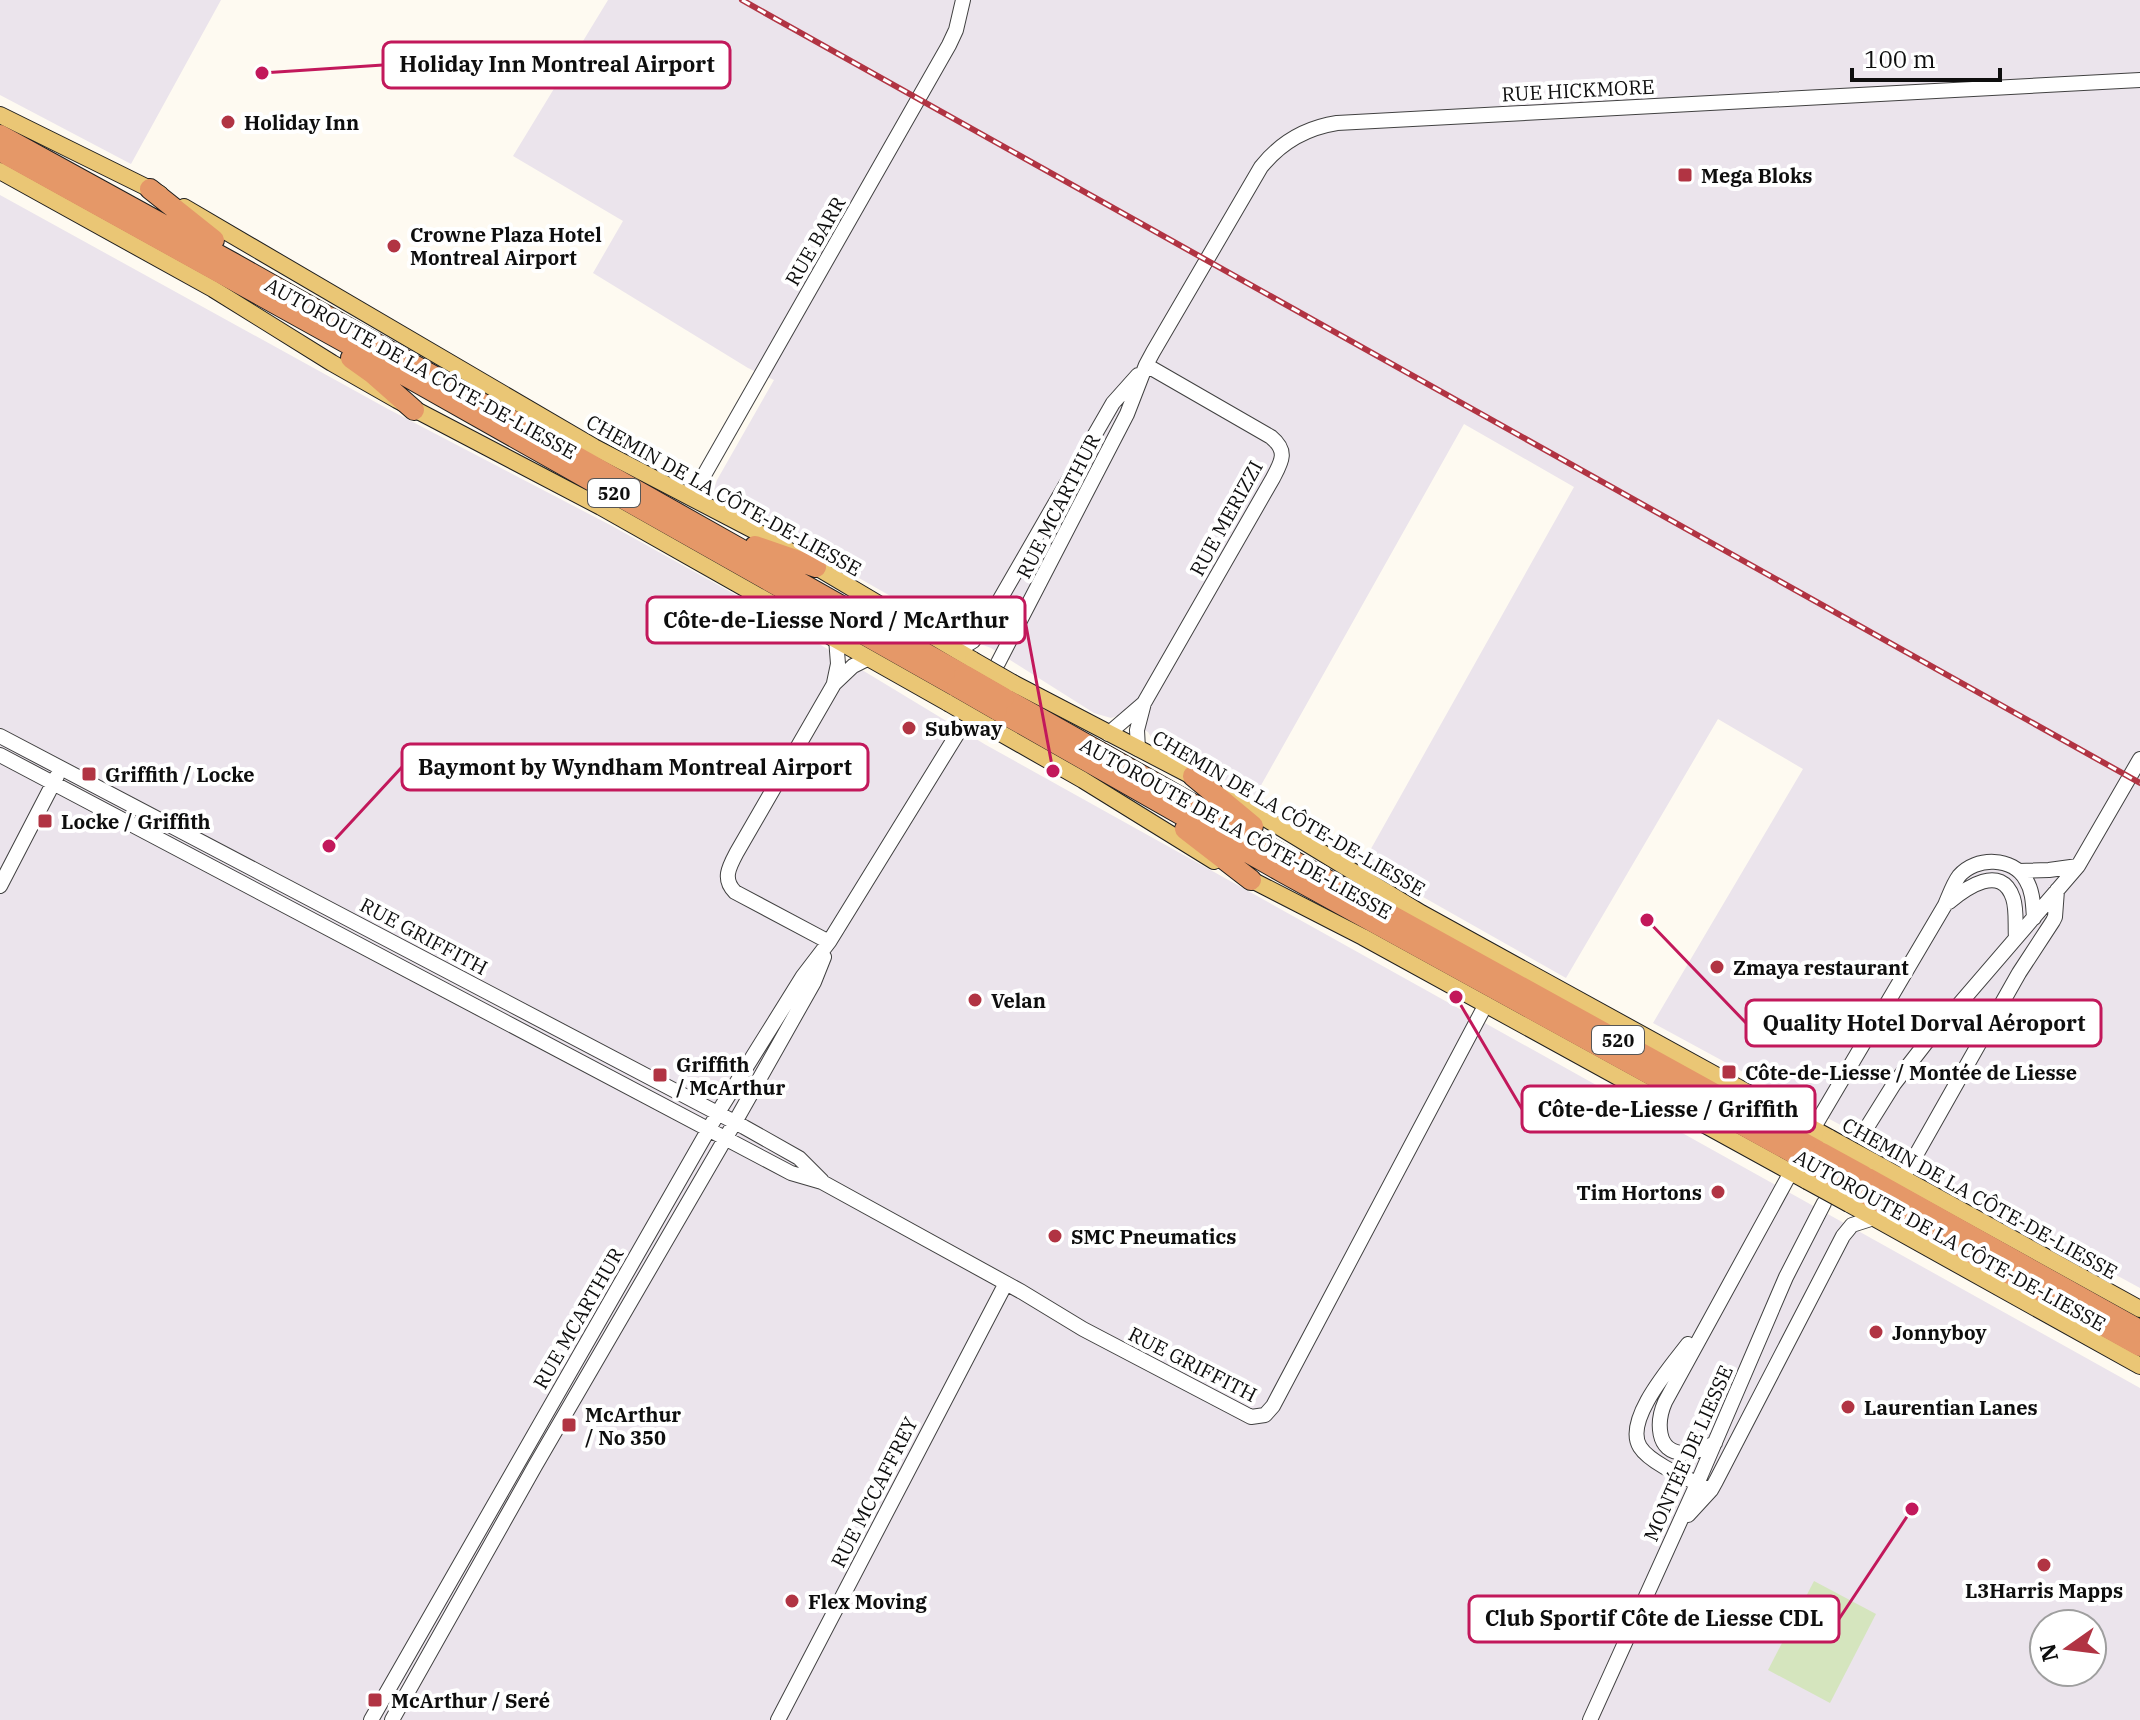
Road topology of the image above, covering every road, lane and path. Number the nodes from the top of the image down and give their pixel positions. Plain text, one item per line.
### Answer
1 (963, 0) edge
2 (2140, 80) edge
3 (0, 115) edge
4 (0, 135) edge
5 (0, 151) edge
6 (0, 171) edge
7 (150, 189) junction
8 (279, 297) junction
9 (1146, 365) junction
10 (414, 410) junction
11 (691, 498) junction
12 (712, 533) junction
13 (816, 567) junction
14 (836, 638) junction
15 (957, 651) junction
16 (869, 658) junction
17 (998, 663) dead end
18 (961, 681) junction
19 (834, 684) junction
20 (1144, 703) junction
21 (1001, 704) junction
22 (964, 723) dead end
23 (1108, 734) junction
24 (0, 736) edge
25 (1138, 749) junction
26 (0, 755) edge
27 (2140, 759) edge
28 (61, 768) junction
29 (1193, 776) junction
30 (1114, 777) junction
31 (53, 783) junction
32 (210, 847) junction
33 (202, 862) junction
34 (2078, 866) junction
35 (2019, 871) junction
36 (1251, 880) junction
37 (277, 881) junction
38 (1331, 882) junction
39 (0, 886) edge
40 (2057, 890) junction
41 (269, 897) junction
42 (1945, 905) junction
43 (2034, 918) junction
44 (2016, 938) junction
45 (829, 942) junction
46 (1486, 1004) junction
47 (718, 1113) junction
48 (735, 1122) junction
49 (1813, 1129) junction
50 (709, 1130) junction
51 (725, 1138) junction
52 (1859, 1140) dead end
53 (1819, 1159) junction
54 (1791, 1172) junction
55 (1903, 1178) junction
56 (822, 1182) junction
57 (1860, 1182) junction
58 (1824, 1203) dead end
59 (1874, 1218) junction
60 (1006, 1283) junction
61 (1715, 1308) junction
62 (2140, 1309) edge
63 (2140, 1330) edge
64 (2140, 1346) edge
65 (2140, 1366) edge
66 (1715, 1443) junction
67 (1704, 1487) junction
68 (371, 1720) edge
69 (392, 1720) edge
70 (778, 1720) edge
71 (1590, 1720) edge

1 - 11 street, RUE BARR
2 - 9 street, RUE HICKMORE
3 - 7 main road, CHEMIN DE LA CÔTE-DE-LIESSE
4 - 8 highway, AUTOROUTE DE LA CÔTE-DE-LIESSE / 520
5 - 8 highway, AUTOROUTE DE LA CÔTE-DE-LIESSE / 520
6 - 10 main road, CHEMIN DE LA CÔTE-DE-LIESSE
7 - 8 highway
7 - 11 main road, CHEMIN DE LA CÔTE-DE-LIESSE
8 - 10 highway
8 - 12 highway, AUTOROUTE DE LA CÔTE-DE-LIESSE / 520
8 - 18 highway, AUTOROUTE DE LA CÔTE-DE-LIESSE / 520
9 - 15 street
9 - 17 street, RUE MCARTHUR
9 - 20 street, RUE MERIZZI
10 - 14 main road, CHEMIN DE LA CÔTE-DE-LIESSE
11 - 13 main road, CHEMIN DE LA CÔTE-DE-LIESSE
12 - 13 highway
12 - 18 highway, AUTOROUTE DE LA CÔTE-DE-LIESSE / 520
13 - 15 main road, CHEMIN DE LA CÔTE-DE-LIESSE
14 - 16 main road, CHEMIN DE LA CÔTE-DE-LIESSE
14 - 19 street
15 - 18 main road, CHEMIN DE LA CÔTE-DE-LIESSE
16 - 18 main road, CHEMIN DE LA CÔTE-DE-LIESSE
16 - 19 street
18 - 21 highway, AUTOROUTE DE LA CÔTE-DE-LIESSE / 520, bridge
18 - 21 main road, CHEMIN DE LA CÔTE-DE-LIESSE, bridge
19 - 45 street
20 - 23 street, RUE MERIZZI
20 - 25 street, RUE MERIZZI
21 - 23 main road, CHEMIN DE LA CÔTE-DE-LIESSE
21 - 30 highway, AUTOROUTE DE LA CÔTE-DE-LIESSE / 520
21 - 36 main road, CHEMIN DE LA CÔTE-DE-LIESSE
21 - 38 highway, AUTOROUTE DE LA CÔTE-DE-LIESSE / 520
22 - 45 street, RUE MCARTHUR
23 - 25 main road, CHEMIN DE LA CÔTE-DE-LIESSE
24 - 28 street, RUE GRIFFITH
25 - 29 main road, CHEMIN DE LA CÔTE-DE-LIESSE
26 - 31 street, RUE GRIFFITH
27 - 34 street
28 - 31 street
28 - 32 street, RUE GRIFFITH
29 - 38 highway
29 - 49 main road, CHEMIN DE LA CÔTE-DE-LIESSE
30 - 36 highway
30 - 53 highway, AUTOROUTE DE LA CÔTE-DE-LIESSE / 520
31 - 33 street, RUE GRIFFITH
31 - 39 street
32 - 33 street
32 - 37 street, RUE GRIFFITH
33 - 41 street, RUE GRIFFITH
34 - 35 street
34 - 40 street
35 - 42 street
35 - 43 street
36 - 46 main road, CHEMIN DE LA CÔTE-DE-LIESSE
37 - 41 street
37 - 47 street, RUE GRIFFITH
38 - 53 highway, AUTOROUTE DE LA CÔTE-DE-LIESSE / 520
40 - 43 street
40 - 55 street
41 - 50 street, RUE GRIFFITH
42 - 44 street
42 - 49 street
43 - 44 street
44 - 52 street
45 - 47 street, RUE MCARTHUR
45 - 48 street, RUE MCARTHUR
46 - 54 main road, CHEMIN DE LA CÔTE-DE-LIESSE
46 - 60 street, RUE GRIFFITH
47 - 48 street, RUE GRIFFITH
47 - 50 street, RUE MCARTHUR
48 - 51 street, RUE MCARTHUR
48 - 56 street, RUE GRIFFITH
49 - 53 main road, CHEMIN DE LA CÔTE-DE-LIESSE
50 - 51 street, RUE GRIFFITH
50 - 68 street, RUE MCARTHUR
51 - 56 street, RUE GRIFFITH
51 - 69 street, RUE MCARTHUR
53 - 54 main road, CHEMIN DE LA CÔTE-DE-LIESSE
53 - 57 highway, AUTOROUTE DE LA CÔTE-DE-LIESSE / 520, bridge
53 - 57 main road, CHEMIN DE LA CÔTE-DE-LIESSE, bridge
54 - 61 street
55 - 57 main road, CHEMIN DE LA CÔTE-DE-LIESSE
55 - 62 main road, CHEMIN DE LA CÔTE-DE-LIESSE
56 - 60 street, RUE GRIFFITH
57 - 59 main road, CHEMIN DE LA CÔTE-DE-LIESSE
57 - 63 highway, AUTOROUTE DE LA CÔTE-DE-LIESSE / 520
57 - 64 highway, AUTOROUTE DE LA CÔTE-DE-LIESSE / 520
58 - 66 street, MONTÉE DE LIESSE
59 - 65 main road, CHEMIN DE LA CÔTE-DE-LIESSE
59 - 67 street
60 - 70 street, RUE MCCAFFREY
61 - 66 street
61 - 67 street
66 - 67 street, MONTÉE DE LIESSE
67 - 71 street, MONTÉE DE LIESSE

